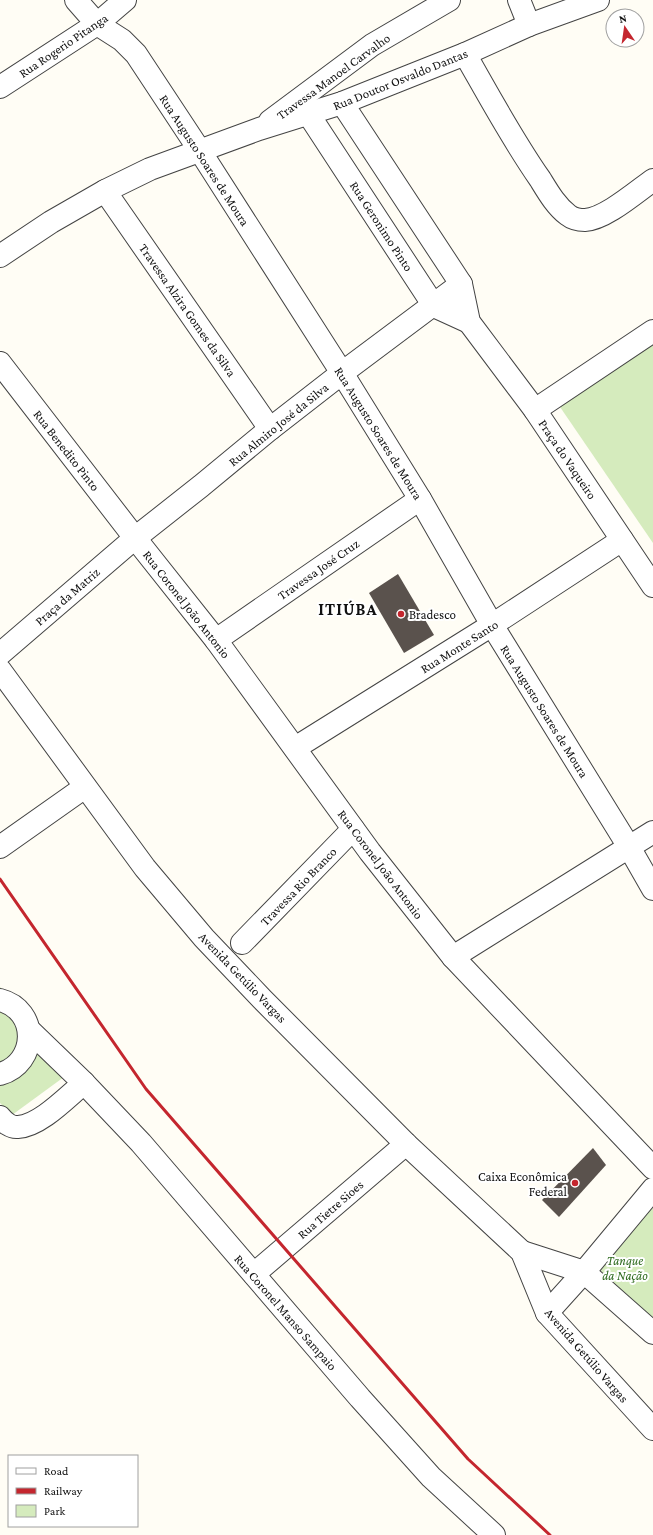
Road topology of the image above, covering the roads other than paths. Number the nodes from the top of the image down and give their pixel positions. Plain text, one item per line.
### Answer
1 (76, 0) edge
2 (125, 0) edge
3 (449, 0) edge
4 (519, 0) edge
5 (598, 0) edge
6 (97, 24) junction
7 (529, 25) junction
8 (464, 54) junction
9 (0, 87) edge
10 (342, 103) junction
11 (309, 115) junction
12 (259, 129) junction
13 (200, 151) junction
14 (653, 180) edge
15 (105, 191) junction
16 (0, 256) edge
17 (461, 284) junction
18 (434, 306) junction
19 (469, 322) junction
20 (653, 332) edge
21 (0, 363) edge
22 (342, 373) junction
23 (535, 410) junction
24 (270, 429) junction
25 (420, 499) junction
26 (134, 538) junction
27 (622, 540) junction
28 (653, 586) edge
29 (492, 625) junction
30 (216, 640) junction
31 (0, 654) edge
32 (0, 670) edge
33 (295, 748) junction
34 (85, 787) junction
35 (353, 829) junction
36 (653, 832) edge
37 (0, 847) edge
38 (629, 847) junction
39 (653, 889) edge
40 (242, 943) dead end
41 (453, 957) junction
42 (2, 999) edge
43 (29, 1030) junction
44 (0, 1074) edge
45 (84, 1083) junction
46 (0, 1117) edge
47 (406, 1144) junction
48 (653, 1168) edge
49 (653, 1189) edge
50 (522, 1252) junction
51 (584, 1272) junction
52 (254, 1274) junction
53 (547, 1313) junction
54 (653, 1333) edge
55 (653, 1429) edge
56 (494, 1535) edge

1 - 6 street, Rua Augusto Soares de Moura
2 - 6 street, Rua Rogerio Pitanga
3 - 12 street, Travessa Manoel Carvalho
4 - 7 street
5 - 7 street, Rua Doutor Osvaldo Dantas
6 - 9 street, Rua Rogerio Pitanga
6 - 13 street, Rua Augusto Soares de Moura
7 - 8 street, Rua Doutor Osvaldo Dantas
8 - 10 street, Rua Doutor Osvaldo Dantas
8 - 14 street
10 - 11 street, Rua Doutor Osvaldo Dantas
10 - 17 street
11 - 12 street, Rua Doutor Osvaldo Dantas
11 - 18 street, Rua Geronimo Pinto
12 - 13 street, Rua Doutor Osvaldo Dantas
13 - 15 street
13 - 22 street, Rua Augusto Soares de Moura
15 - 16 street
15 - 24 street, Travessa Alzira Gomes da Silva
17 - 18 street, Rua Almiro José da Silva
17 - 19 street
18 - 19 street
18 - 22 street, Rua Almiro José da Silva
19 - 23 street
20 - 23 street, Praça do Vaqueiro
21 - 26 street, Rua Benedito Pinto
22 - 24 street, Rua Almiro José da Silva
22 - 25 street, Rua Augusto Soares de Moura
23 - 27 street, Praça do Vaqueiro
24 - 26 street, Rua Almiro José da Silva
25 - 29 street, Rua Augusto Soares de Moura
25 - 30 street, Travessa José Cruz
26 - 30 street, Rua Coronel João Antonio
26 - 31 street, Praça da Matriz
27 - 28 street, Praça do Vaqueiro
27 - 29 street, Rua Monte Santo
29 - 33 street, Rua Monte Santo
29 - 38 street, Rua Augusto Soares de Moura
30 - 33 street, Rua Coronel João Antonio
32 - 34 street, Avenida Getúlio Vargas
33 - 35 street, Rua Coronel João Antonio
34 - 37 street
34 - 47 street, Avenida Getúlio Vargas
35 - 40 street, Travessa Rio Branco
35 - 41 street, Rua Coronel João Antonio
36 - 38 street
38 - 39 street, Rua Augusto Soares de Moura
38 - 41 street
41 - 48 street, Rua Coronel João Antonio
42 - 43 street
43 - 44 street
43 - 45 street, Rua Coronel Manso Sampaio
45 - 46 street
45 - 52 street, Rua Coronel Manso Sampaio
47 - 50 street, Avenida Getúlio Vargas
47 - 52 street, Rua Tietre Sioes
49 - 51 street
50 - 51 street, Avenida Getúlio Vargas
50 - 53 street, Avenida Getúlio Vargas
51 - 53 street
51 - 54 street, Avenida Getúlio Vargas
52 - 56 street, Rua Coronel Manso Sampaio
53 - 55 street, Avenida Getúlio Vargas

